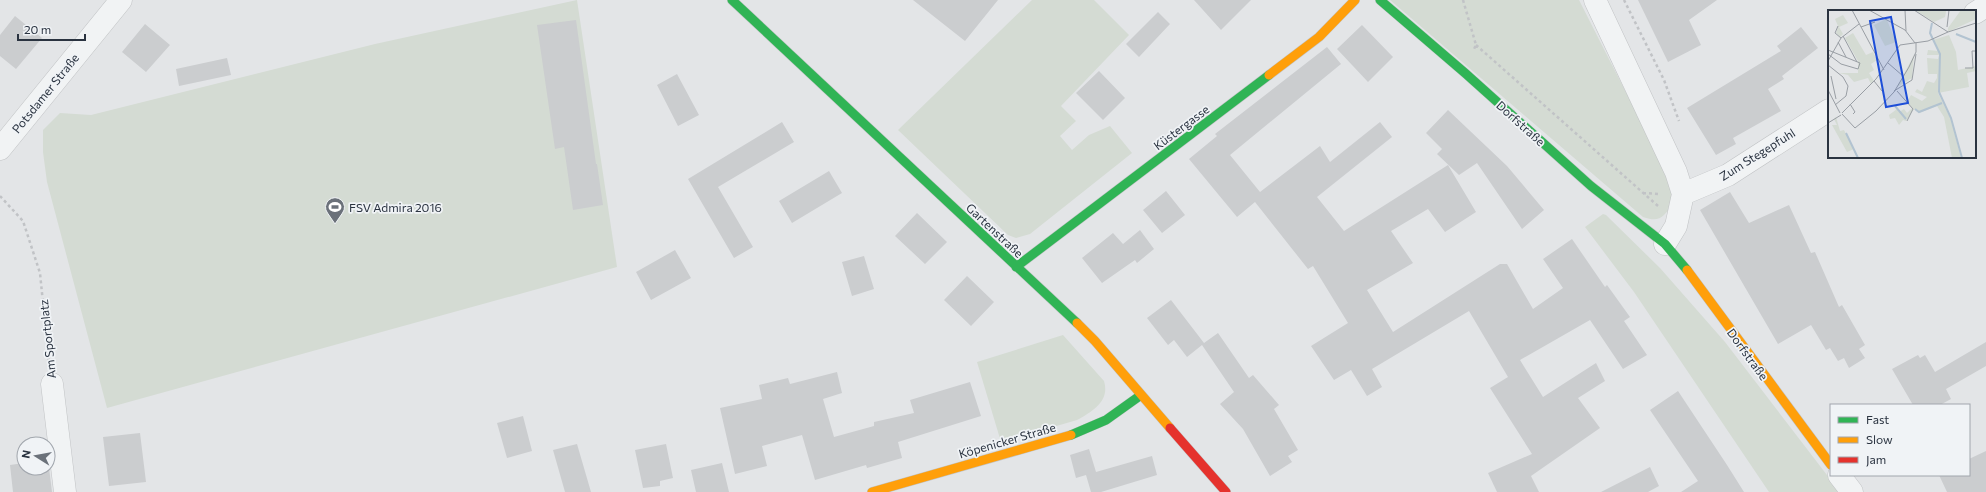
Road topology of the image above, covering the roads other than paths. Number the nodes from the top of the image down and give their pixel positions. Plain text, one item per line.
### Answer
1 (121, 0) edge
2 (732, 0) edge
3 (1355, 0) edge
4 (1380, 0) edge
5 (1595, 0) edge
6 (1986, 6) edge
7 (1976, 12) edge
8 (1828, 111) edge
9 (0, 148) edge
10 (1683, 194) junction
11 (1670, 235) junction
12 (1016, 267) junction
13 (52, 384) road end
14 (1141, 395) junction
15 (1830, 463) edge
16 (1840, 476) edge
17 (65, 492) edge
18 (872, 492) edge
19 (1226, 492) edge
20 (1852, 492) edge

1 - 9 street, Potsdamer Straße
2 - 12 street, Gartenstraße
3 - 12 street, Küstergasse
4 - 11 street, Dorfstraße
5 - 10 street
6 - 7 street
8 - 10 street, Zum Stegepfuhl
10 - 11 street
11 - 15 street, Dorfstraße
12 - 14 street, Gartenstraße
13 - 17 street, Am Sportplatz
14 - 18 street, Köpenicker Straße
14 - 19 street, Gartenstraße
16 - 20 street

